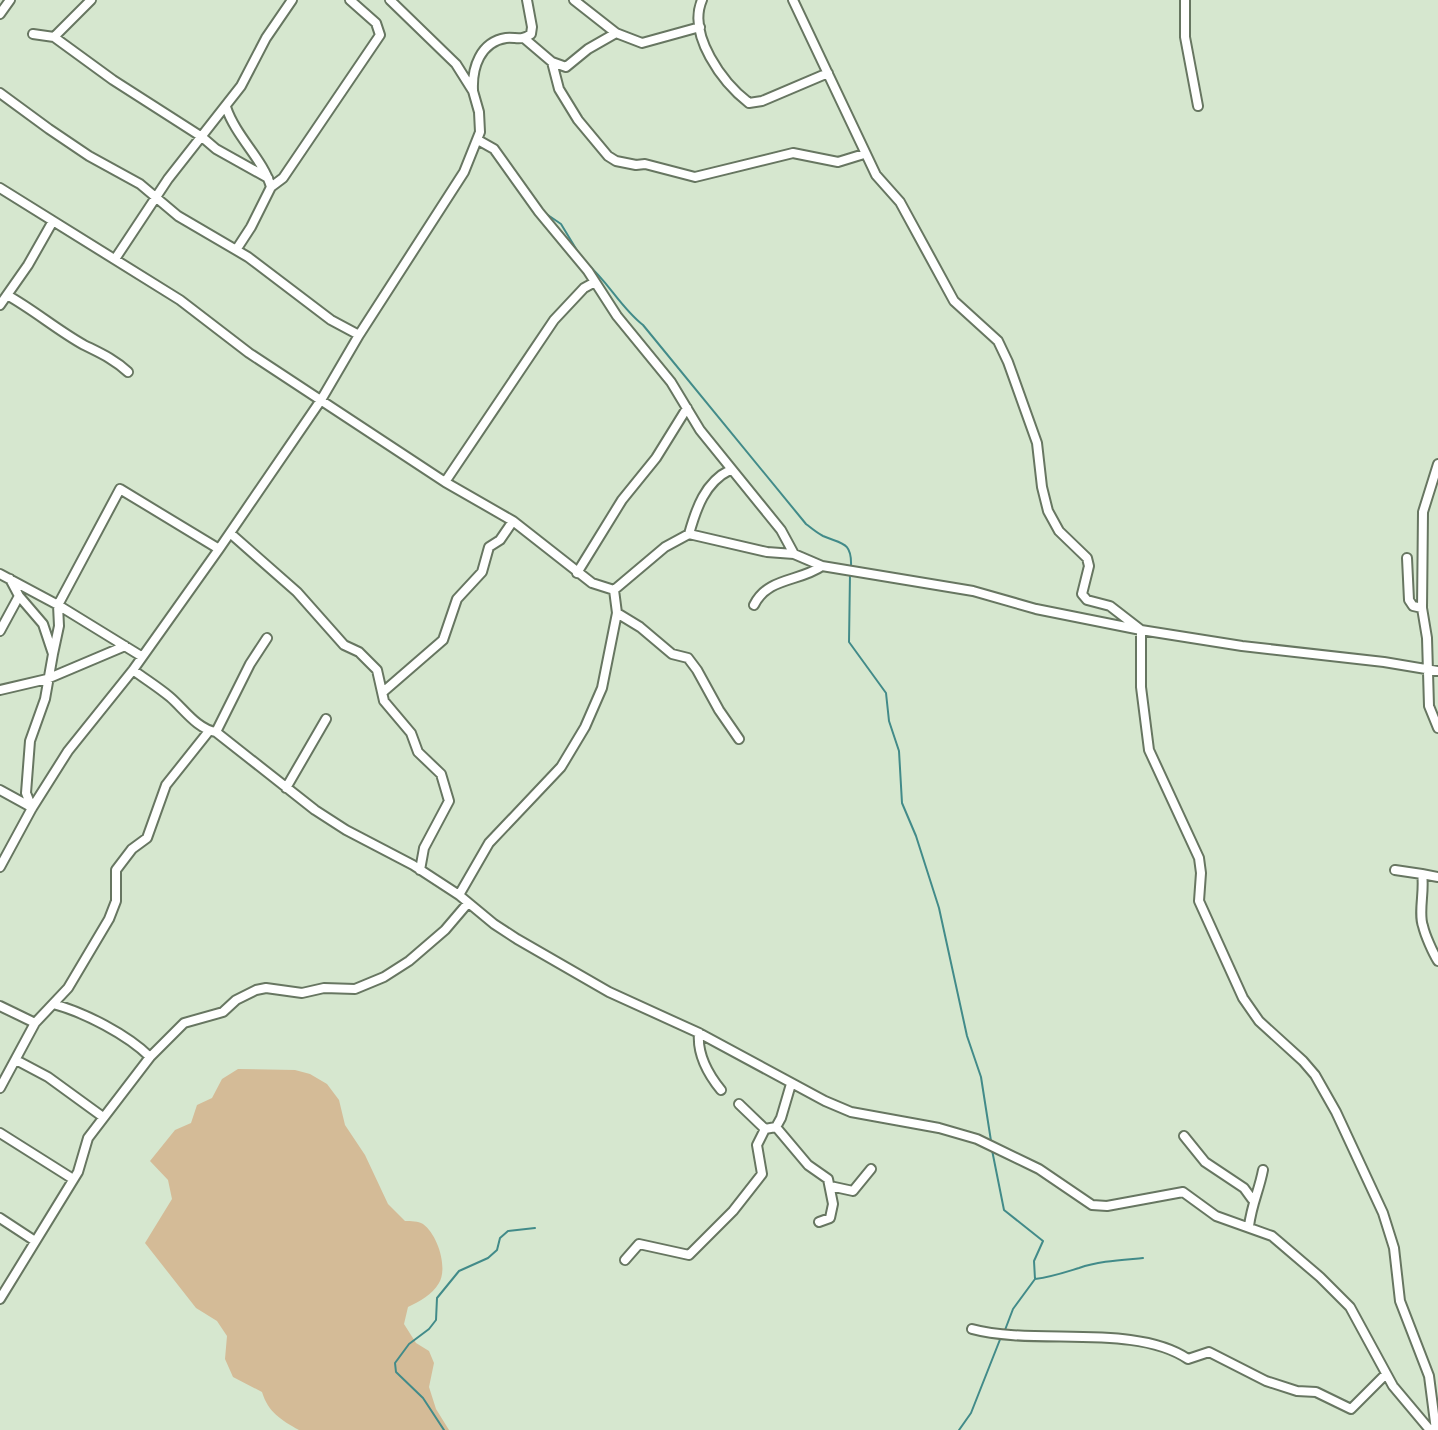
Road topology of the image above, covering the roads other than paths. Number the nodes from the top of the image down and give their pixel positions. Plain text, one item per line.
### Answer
1 (10, 0) edge
2 (91, 0) edge
3 (292, 0) edge
4 (350, 0) edge
5 (390, 0) edge
6 (527, 0) edge
7 (574, 0) edge
8 (702, 0) edge
9 (793, 0) edge
10 (1185, 0) edge
11 (0, 14) edge
12 (700, 27) junction
13 (616, 33) junction
14 (33, 34) dead end
15 (54, 37) junction
16 (525, 39) junction
17 (552, 62) junction
18 (828, 73) junction
19 (473, 91) junction
20 (0, 93) edge
21 (1198, 106) dead end
22 (226, 107) junction
23 (202, 137) junction
24 (478, 140) junction
25 (864, 154) junction
26 (270, 182) junction
27 (0, 188) edge
28 (158, 198) junction
29 (53, 221) junction
30 (236, 250) junction
31 (115, 259) junction
32 (595, 282) junction
33 (7, 295) junction
34 (0, 305) edge
35 (359, 335) junction
36 (128, 372) dead end
37 (321, 400) junction
38 (687, 408) junction
39 (1438, 464) edge
40 (730, 470) junction
41 (445, 482) junction
42 (513, 521) junction
43 (230, 533) junction
44 (689, 534) junction
45 (219, 549) junction
46 (794, 554) junction
47 (1407, 558) dead end
48 (822, 566) junction
49 (577, 573) junction
50 (0, 574) edge
51 (10, 579) junction
52 (614, 590) junction
53 (19, 596) junction
54 (58, 605) junction
55 (754, 605) dead end
56 (1422, 608) junction
57 (617, 613) junction
58 (1141, 630) junction
59 (0, 631) edge
60 (267, 638) dead end
61 (125, 646) junction
62 (53, 654) junction
63 (141, 656) junction
64 (1427, 669) junction
65 (133, 670) junction
66 (1438, 671) edge
67 (47, 679) junction
68 (0, 690) edge
69 (383, 692) junction
70 (326, 719) dead end
71 (1438, 728) edge
72 (212, 732) junction
73 (739, 739) dead end
74 (286, 788) junction
75 (0, 790) edge
76 (32, 808) junction
77 (0, 867) edge
78 (420, 870) junction
79 (1395, 870) dead end
80 (1422, 874) junction
81 (1438, 877) edge
82 (459, 895) junction
83 (468, 903) junction
84 (1438, 961) edge
85 (53, 1004) junction
86 (0, 1006) edge
87 (35, 1023) junction
88 (699, 1033) junction
89 (150, 1057) junction
90 (16, 1060) junction
91 (791, 1084) junction
92 (0, 1088) edge
93 (721, 1090) dead end
94 (739, 1104) dead end
95 (103, 1117) junction
96 (776, 1127) junction
97 (765, 1129) junction
98 (0, 1133) edge
99 (1184, 1136) dead end
100 (871, 1169) dead end
101 (1263, 1170) dead end
102 (73, 1179) junction
103 (830, 1186) junction
104 (1252, 1199) junction
105 (0, 1218) edge
106 (819, 1222) dead end
107 (1249, 1226) junction
108 (35, 1241) junction
109 (625, 1260) dead end
110 (0, 1299) edge
111 (972, 1329) dead end
112 (1386, 1374) junction
113 (1430, 1430) edge
114 (1436, 1430) edge

1 - 11 street
2 - 15 street
3 - 22 street
4 - 26 street
5 - 19 street
6 - 16 street
7 - 13 street
8 - 12 street
9 - 18 street
10 - 21 street
12 - 13 street
12 - 18 street
13 - 17 street
14 - 15 street
15 - 23 street
16 - 17 street
16 - 19 street
17 - 25 street
18 - 25 street
19 - 24 street
20 - 28 street
22 - 23 street
22 - 26 street
23 - 26 street
23 - 28 street
24 - 32 street
24 - 35 street
25 - 58 street
26 - 30 street
27 - 29 street
28 - 30 street
28 - 31 street
29 - 31 street
29 - 33 street
30 - 35 street
31 - 37 street
32 - 38 street
32 - 41 street
33 - 34 street
33 - 36 street
35 - 37 street
37 - 41 street
37 - 43 street
38 - 40 street
38 - 49 street
39 - 56 street
40 - 44 street
40 - 46 street
41 - 42 street
42 - 49 street
42 - 69 street
43 - 45 street
43 - 69 street
44 - 46 street
44 - 52 street
45 - 54 street
45 - 63 street
46 - 48 street
47 - 56 street
48 - 55 street
48 - 58 street
49 - 52 street
50 - 51 street
51 - 53 street
51 - 54 street
52 - 57 street
53 - 59 street
53 - 62 street
54 - 61 street
54 - 62 street
56 - 64 street
57 - 73 street
57 - 82 street
58 - 64 street
58 - 114 street
60 - 72 street
61 - 63 street
61 - 67 street
62 - 67 street
63 - 65 street
64 - 66 street
64 - 71 street
65 - 72 street
65 - 76 street
67 - 68 street
67 - 76 street
69 - 78 street
70 - 74 street
72 - 74 street
72 - 85 street
74 - 78 street
75 - 76 street
76 - 77 street
78 - 82 street
79 - 80 street
80 - 81 street
80 - 84 street
82 - 83 street
83 - 88 street
83 - 89 street
85 - 87 street
85 - 89 street
86 - 87 street
87 - 90 street
88 - 91 street
88 - 93 street
89 - 95 street
90 - 92 street
90 - 95 street
91 - 96 street
91 - 107 street
94 - 97 street
95 - 102 street
96 - 97 street
96 - 103 street
97 - 109 street
98 - 102 street
99 - 104 street
100 - 103 street
101 - 104 street
102 - 108 street
103 - 106 street
104 - 107 street
105 - 108 street
107 - 112 street
108 - 110 street
111 - 112 street
112 - 113 street

